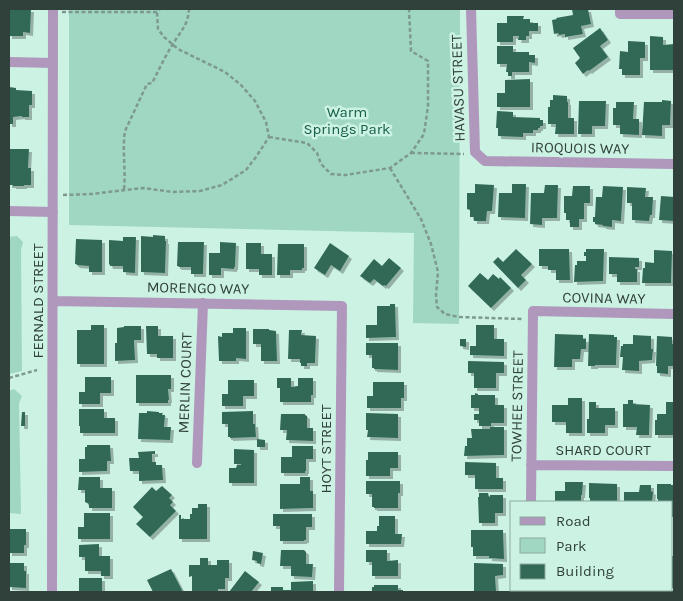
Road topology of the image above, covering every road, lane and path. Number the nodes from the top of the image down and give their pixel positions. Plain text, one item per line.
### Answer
1 (189, 9) edge
2 (409, 9) edge
3 (471, 9) edge
4 (620, 9) edge
5 (53, 10) edge
6 (158, 10) edge
7 (674, 14) edge
8 (173, 44) junction
9 (9, 62) edge
10 (53, 63) junction
11 (269, 137) junction
12 (475, 152) junction
13 (411, 153) junction
14 (485, 161) joint
15 (674, 164) edge
16 (390, 168) junction
17 (124, 190) junction
18 (53, 196) junction
19 (9, 211) edge
20 (52, 212) junction
21 (53, 301) junction
22 (203, 303) junction
23 (342, 306) joint
24 (674, 314) edge
25 (533, 315) junction
26 (36, 370) dead end
27 (9, 378) edge
28 (197, 463) dead end
29 (531, 465) junction
30 (674, 466) edge
31 (531, 501) edge
32 (52, 592) edge
33 (340, 592) edge

1 - 8 path
2 - 13 path
3 - 12 street, HAVASU STREET
4 - 7 street
5 - 6 path
5 - 10 street, FERNALD STREET
6 - 8 path
8 - 11 path
8 - 17 path
9 - 10 street
10 - 18 street, FERNALD STREET
11 - 16 path
11 - 17 path
12 - 13 path
12 - 14 street, HAVASU STREET
13 - 16 path
14 - 15 street, IROQUOIS WAY
16 - 25 path
17 - 18 path
18 - 20 street, FERNALD STREET
19 - 20 street
20 - 21 street, FERNALD STREET
21 - 22 street, MORENGO WAY
21 - 32 street, FERNALD STREET
22 - 23 street, MORENGO WAY
22 - 28 street, MERLIN COURT
23 - 33 street, HOYT STREET
24 - 25 street, COVINA WAY
25 - 29 street, TOWHEE STREET
26 - 27 path
29 - 30 street, SHARD COURT
29 - 31 street, TOWHEE STREET

